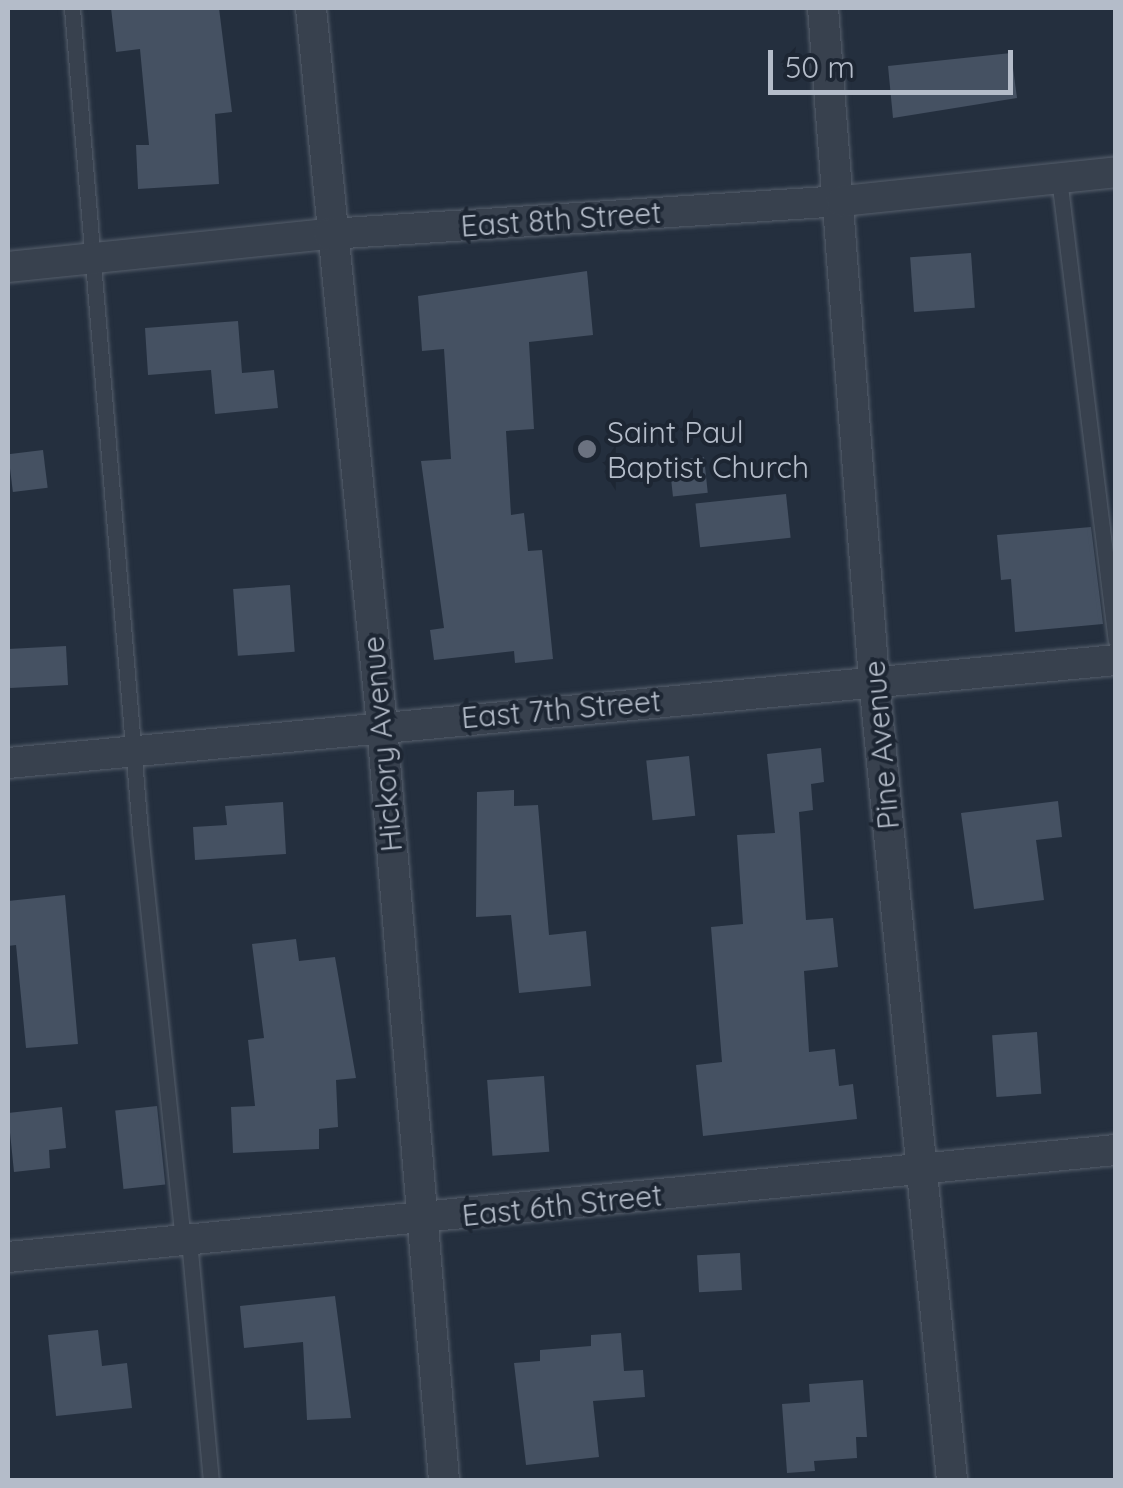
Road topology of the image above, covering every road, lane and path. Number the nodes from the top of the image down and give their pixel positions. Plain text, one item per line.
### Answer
1 (72, 8) edge
2 (311, 8) edge
3 (823, 8) edge
4 (1116, 172) edge
5 (1059, 178) junction
6 (842, 201) junction
7 (329, 234) junction
8 (96, 258) junction
9 (8, 267) edge
10 (1116, 639) edge
11 (1116, 660) edge
12 (874, 680) junction
13 (382, 726) junction
14 (136, 750) junction
15 (8, 763) edge
16 (1116, 1150) edge
17 (920, 1169) junction
18 (420, 1219) junction
19 (186, 1240) junction
20 (8, 1257) edge
21 (211, 1480) edge
22 (444, 1480) edge
23 (952, 1480) edge

1 - 8 lane
2 - 7 street, Hickory Avenue
3 - 6 street, Pine Avenue
4 - 5 street, East 8th Street
5 - 6 street, East 8th Street
5 - 10 lane
6 - 7 street, East 8th Street
6 - 12 street, Pine Avenue
7 - 8 street, East 8th Street
7 - 13 street, Hickory Avenue
8 - 9 street, East 8th Street
8 - 14 lane
11 - 12 street, East 7th Street
12 - 13 street, East 7th Street
12 - 17 street, Pine Avenue
13 - 14 street, East 7th Street
13 - 18 street, Hickory Avenue
14 - 15 street, East 7th Street
14 - 19 lane
16 - 17 street, East 6th Street
17 - 18 street, East 6th Street
17 - 23 street, Pine Avenue
18 - 19 street, East 6th Street
18 - 22 street, Hickory Avenue
19 - 20 street, East 6th Street
19 - 21 lane

